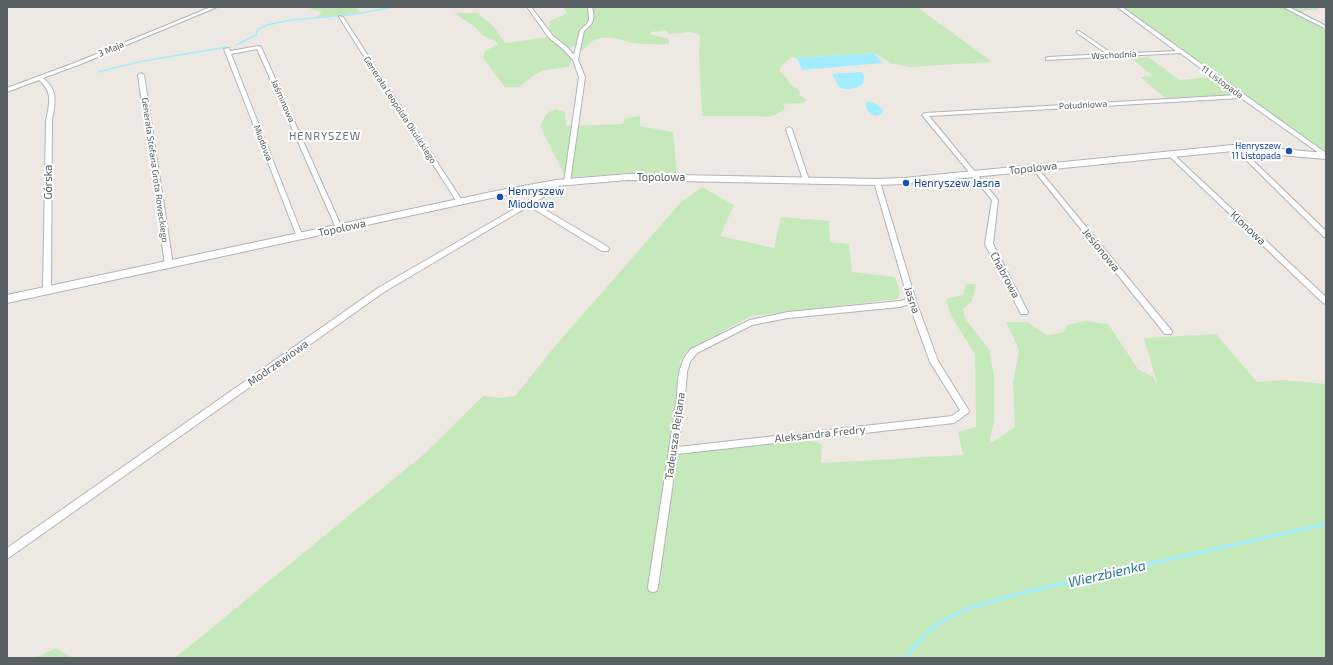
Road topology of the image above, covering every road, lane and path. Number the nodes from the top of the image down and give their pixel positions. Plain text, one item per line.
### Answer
1 (215, 7) edge
2 (529, 7) edge
3 (590, 7) edge
4 (1119, 7) edge
5 (1285, 7) edge
6 (341, 18) dead end
7 (1326, 28) edge
8 (1079, 32) dead end
9 (228, 51) joint
10 (1180, 52) junction
11 (1111, 55) junction
12 (1048, 59) dead end
13 (575, 60) junction
14 (141, 75) dead end
15 (40, 78) junction
16 (7, 90) edge
17 (1241, 96) junction
18 (789, 129) dead end
19 (1237, 148) junction
20 (1170, 154) junction
21 (1326, 156) edge
22 (1034, 167) junction
23 (974, 174) junction
24 (806, 180) junction
25 (567, 182) junction
26 (877, 182) junction
27 (556, 183) junction
28 (460, 202) junction
29 (529, 203) junction
30 (339, 228) junction
31 (1326, 235) edge
32 (300, 237) junction
33 (604, 249) dead end
34 (169, 265) junction
35 (47, 290) junction
36 (7, 299) edge
37 (912, 301) junction
38 (1326, 301) edge
39 (1024, 312) dead end
40 (1168, 332) dead end
41 (965, 411) joint
42 (673, 451) junction
43 (7, 554) edge
44 (653, 587) dead end

1 - 15 street, 3 Maja
2 - 13 street
3 - 13 street
4 - 10 street, 11 Listopada
5 - 7 street
6 - 28 street, Generała Leopolda Okulickiego
8 - 11 street
9 - 30 street, Jaśminowa
9 - 32 street, Miodowa
10 - 11 street, Wschodnia
10 - 17 street, 11 Listopada
11 - 12 street, Wschodnia
13 - 25 street
14 - 34 street, Generała Stefana Grota Roweckiego
15 - 16 street, 3 Maja
15 - 35 street, Górska
17 - 21 street, 11 Listopada
17 - 23 street, Południowa
18 - 24 street
19 - 20 street, Topolowa
19 - 21 street, Topolowa
19 - 31 street
20 - 22 street, Topolowa
20 - 38 street, Klonowa
22 - 23 street, Topolowa
22 - 40 street, Jesionowa
23 - 26 street, Topolowa
23 - 39 street, Chabrowa
24 - 25 street, Topolowa
24 - 26 street, Topolowa
25 - 27 street, Topolowa
26 - 37 street, Jasna
27 - 28 street, Topolowa
27 - 29 street, Modrzewiowa
28 - 30 street, Topolowa
29 - 33 street
29 - 43 street, Modrzewiowa
30 - 32 street, Topolowa
32 - 34 street, Topolowa
34 - 35 street, Topolowa
35 - 36 street, Topolowa
37 - 41 street, Jasna
37 - 42 street, Tadeusza Rejtana
41 - 42 street, Aleksandra Fredry
42 - 44 street, Tadeusza Rejtana

